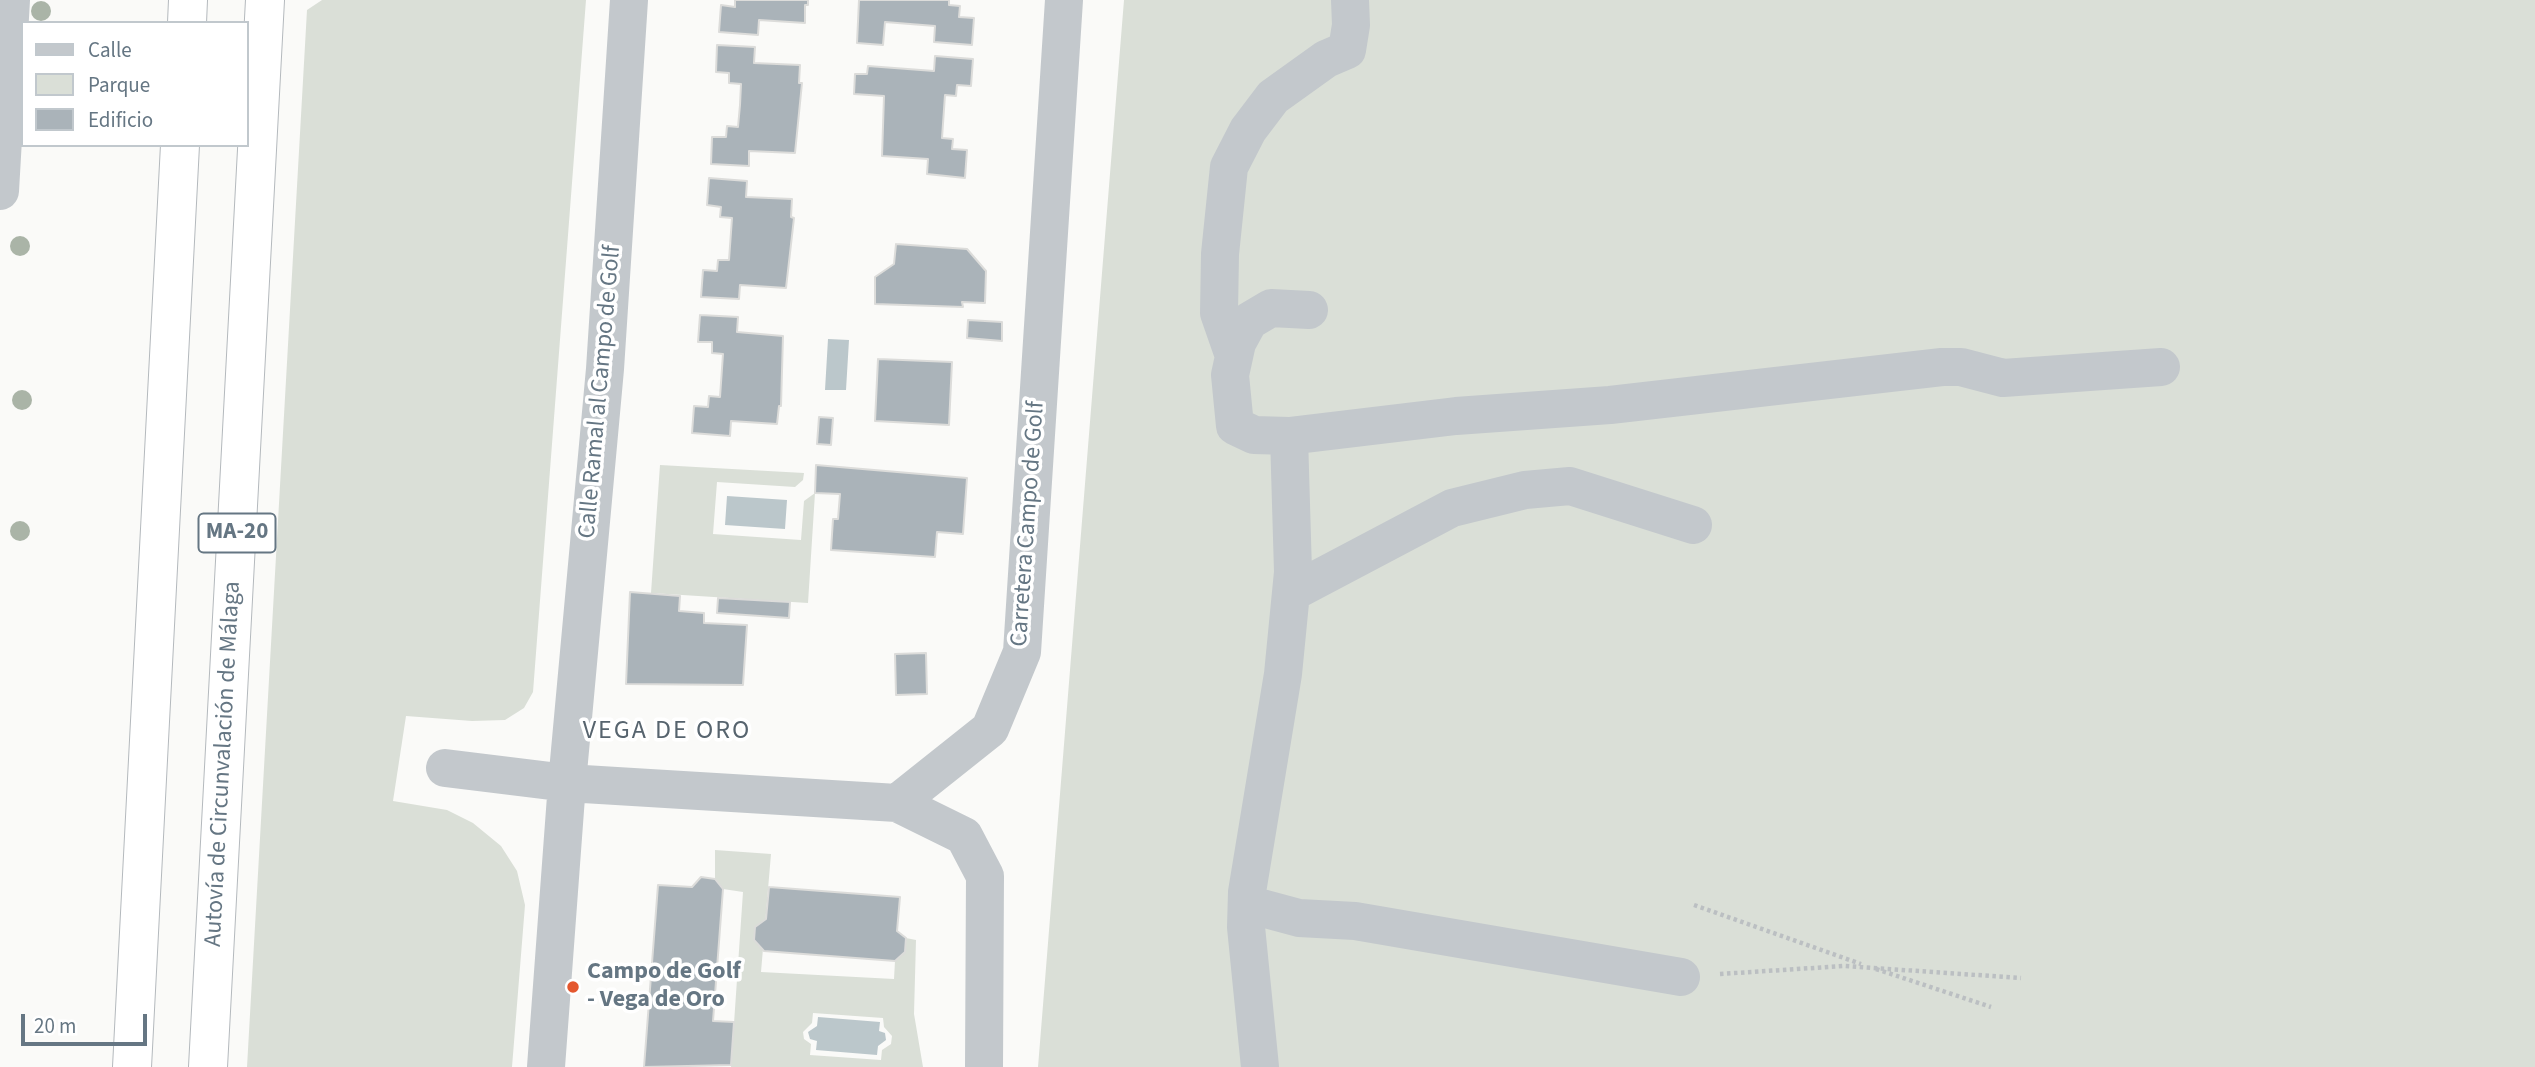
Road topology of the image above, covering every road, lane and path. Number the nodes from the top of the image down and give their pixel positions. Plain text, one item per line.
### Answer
1 (11, 0) edge
2 (188, 0) edge
3 (265, 0) edge
4 (629, 0) edge
5 (1064, 0) edge
6 (1350, 0) edge
7 (187, 21) edge
8 (180, 147) edge
9 (0, 191) edge
10 (1309, 310) dead end
11 (1234, 356) junction
12 (2161, 367) dead end
13 (1289, 436) junction
14 (1693, 525) dead end
15 (1291, 593) junction
16 (445, 768) dead end
17 (567, 783) junction
18 (897, 803) junction
19 (1694, 905) dead end
20 (1247, 915) junction
21 (1870, 967) junction
22 (1681, 977) joint
23 (2021, 978) dead end
24 (1991, 1007) dead end
25 (132, 1067) edge
26 (208, 1067) edge
27 (547, 1067) edge
28 (984, 1067) edge
29 (1259, 1067) edge

1 - 9 street
2 - 7 highway
3 - 26 highway, Autovía de Circunvalación de Málaga / MA-20
4 - 17 street, Calle Ramal al Campo de Golf
5 - 18 street, Carretera Campo de Golf
6 - 11 street
8 - 25 highway
10 - 11 street
11 - 13 street
12 - 13 street
13 - 15 street
14 - 15 street
15 - 20 street
16 - 17 street
17 - 18 street
17 - 27 street
18 - 28 street
19 - 21 path
20 - 22 street
20 - 29 street
21 - 22 path
21 - 23 path
21 - 24 path

